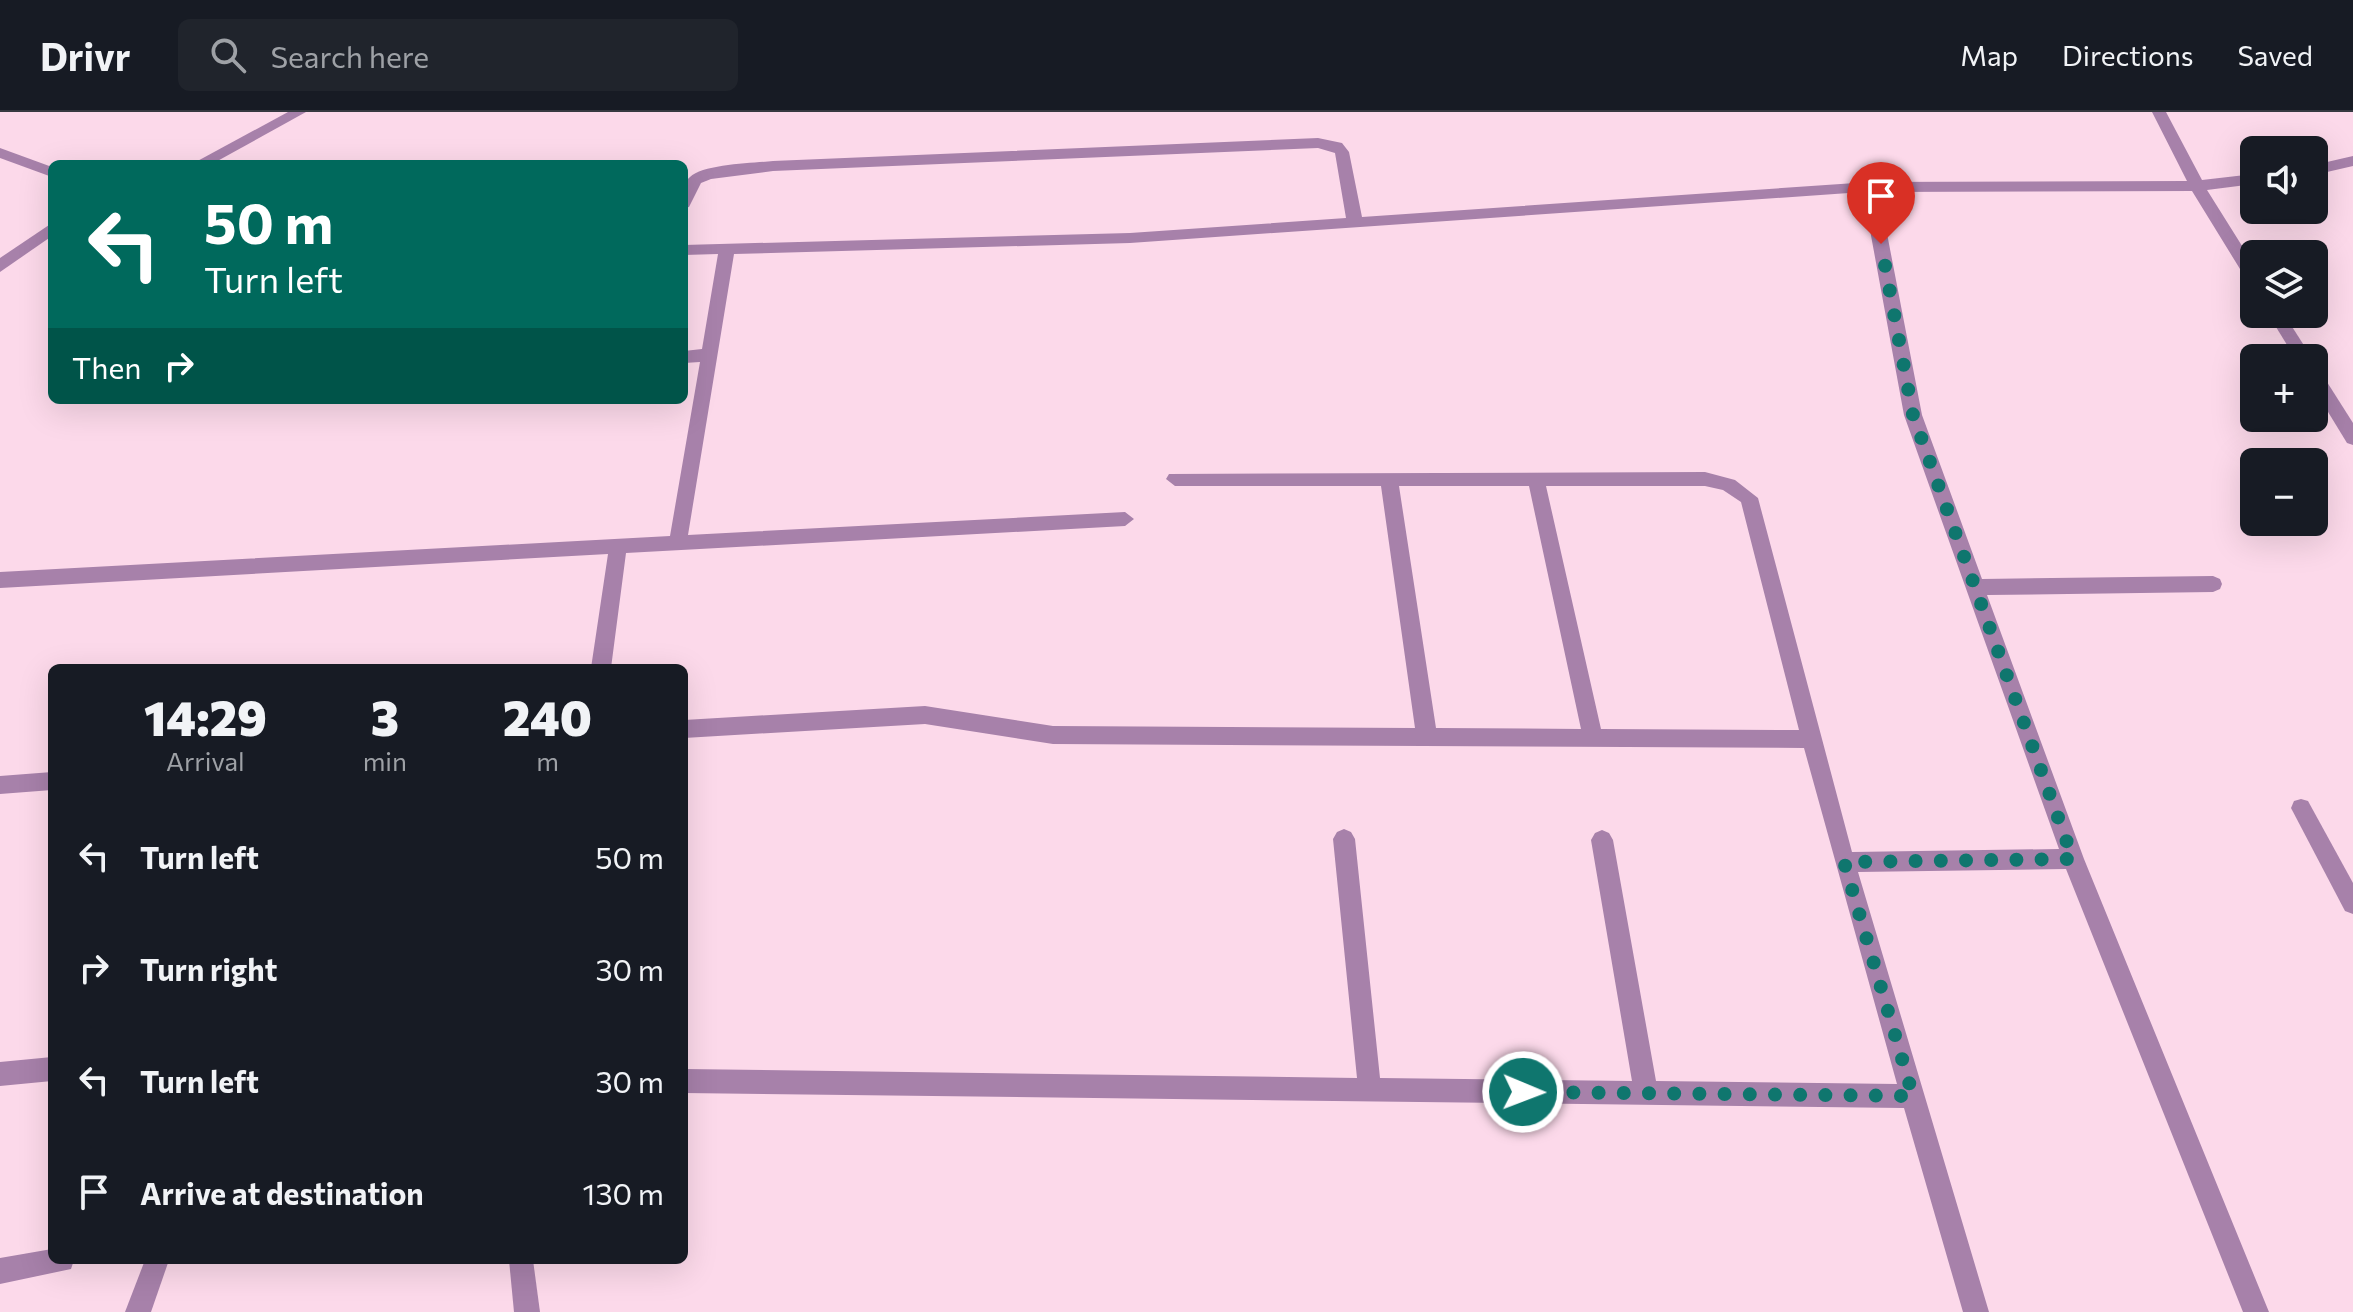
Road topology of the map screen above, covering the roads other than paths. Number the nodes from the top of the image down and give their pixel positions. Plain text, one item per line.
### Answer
1 (299, 112) edge
2 (2159, 112) edge
3 (0, 153) edge
4 (208, 160) edge
5 (2353, 161) edge
6 (2328, 167) edge
7 (48, 171) edge
8 (2240, 181) edge
9 (2197, 186) junction
10 (1870, 187) junction
11 (688, 195) edge
12 (1355, 223) junction
13 (48, 231) edge
14 (727, 248) junction
15 (688, 250) edge
16 (2240, 255) edge
17 (0, 266) edge
18 (709, 355) junction
19 (688, 357) edge
20 (2328, 398) edge
21 (2353, 438) edge
22 (1175, 479) dead end
23 (1389, 479) junction
24 (1536, 479) junction
25 (1125, 519) dead end
26 (678, 543) junction
27 (618, 546) junction
28 (0, 580) edge
29 (2213, 584) dead end
30 (1974, 587) junction
31 (602, 664) edge
32 (688, 729) edge
33 (1427, 738) junction
34 (1593, 738) junction
35 (1810, 739) junction
36 (48, 781) edge
37 (0, 785) edge
38 (2301, 808) dead end
39 (1344, 839) dead end
40 (1602, 840) dead end
41 (2073, 859) junction
42 (1844, 862) junction
43 (2353, 904) edge
44 (48, 1069) edge
45 (0, 1074) edge
46 (688, 1081) edge
47 (1370, 1090) junction
48 (1646, 1093) junction
49 (1913, 1096) junction
50 (48, 1262) edge
51 (156, 1264) edge
52 (521, 1264) edge
53 (0, 1271) edge
54 (138, 1312) edge
55 (527, 1312) edge
56 (1976, 1312) edge
57 (2256, 1312) edge

1 - 4 street
2 - 9 street
3 - 7 street
5 - 6 street
8 - 9 street
9 - 10 street
9 - 16 street
10 - 12 street
10 - 30 street
11 - 12 street
12 - 14 street
13 - 17 street
14 - 15 street
14 - 18 street
18 - 19 street
18 - 26 street
20 - 21 street
22 - 23 street
23 - 24 street
23 - 33 street
24 - 34 street
24 - 35 street
25 - 26 street
26 - 27 street
27 - 28 street
27 - 31 street
29 - 30 street
30 - 41 street
32 - 33 street
33 - 34 street
34 - 35 street
35 - 42 street
36 - 37 street
38 - 43 street
39 - 47 street
40 - 48 street
41 - 42 street
41 - 57 street
42 - 49 street
44 - 45 street
46 - 47 street
47 - 48 street
48 - 49 street
49 - 56 street
50 - 53 street
51 - 54 street
52 - 55 street

